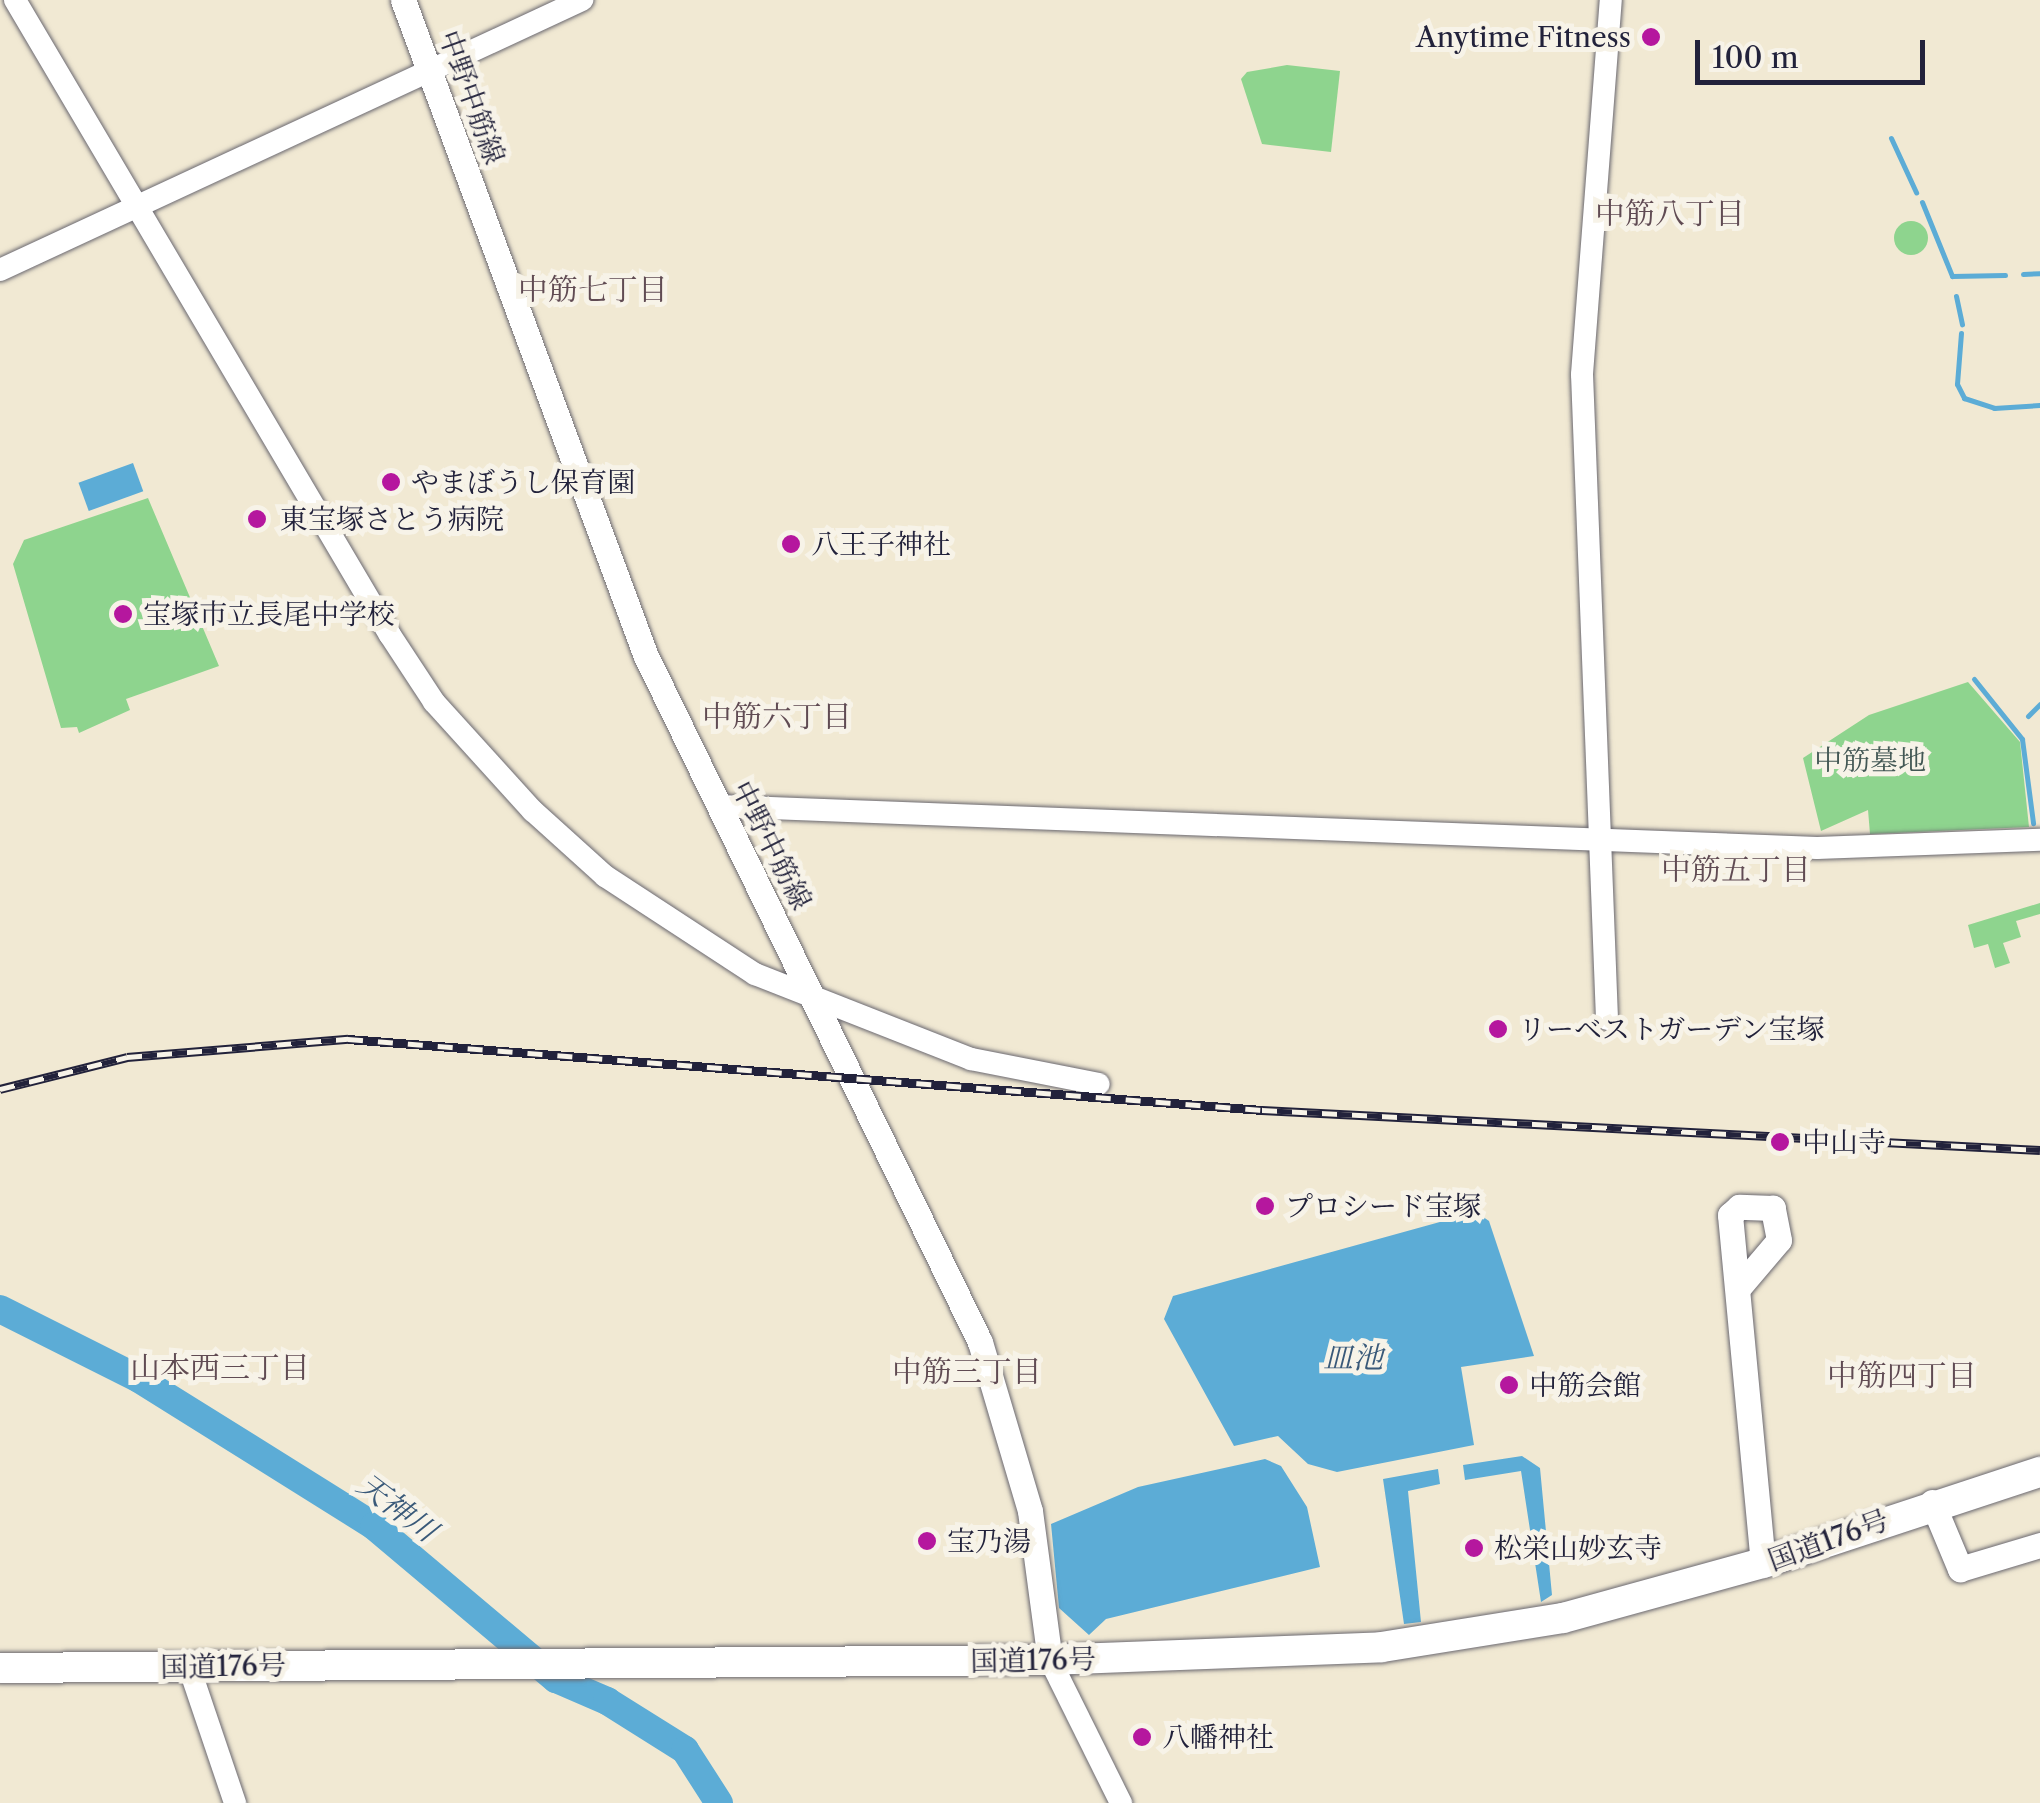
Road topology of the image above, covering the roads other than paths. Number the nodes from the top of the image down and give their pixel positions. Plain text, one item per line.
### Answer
1 (15, 0) edge
2 (403, 0) edge
3 (582, 0) edge
4 (1611, 0) edge
5 (432, 69) junction
6 (139, 205) junction
7 (0, 270) edge
8 (718, 806) junction
9 (1601, 838) junction
10 (2040, 840) edge
11 (817, 1001) junction
12 (1607, 1019) dead end
13 (1099, 1084) dead end
14 (1740, 1286) dead end
15 (2040, 1472) edge
16 (1932, 1502) junction
17 (2040, 1545) edge
18 (1763, 1563) junction
19 (1050, 1660) junction
20 (189, 1667) junction
21 (0, 1668) edge
22 (235, 1803) edge
23 (1121, 1803) edge

1 - 6 street
2 - 5 main road, 中野中筋線
3 - 5 street
4 - 9 street
5 - 6 street
5 - 8 main road, 中野中筋線
6 - 7 street
6 - 11 street
8 - 9 street
8 - 11 main road, 中野中筋線
9 - 10 street
9 - 12 street
11 - 13 street
11 - 19 main road, 中野中筋線
14 - 18 main road
15 - 16 highway, 国道176号
16 - 17 main road
16 - 18 highway, 国道176号
18 - 19 highway, 国道176号
19 - 20 highway, 国道176号
19 - 23 street
20 - 21 highway, 国道176号
20 - 22 street

